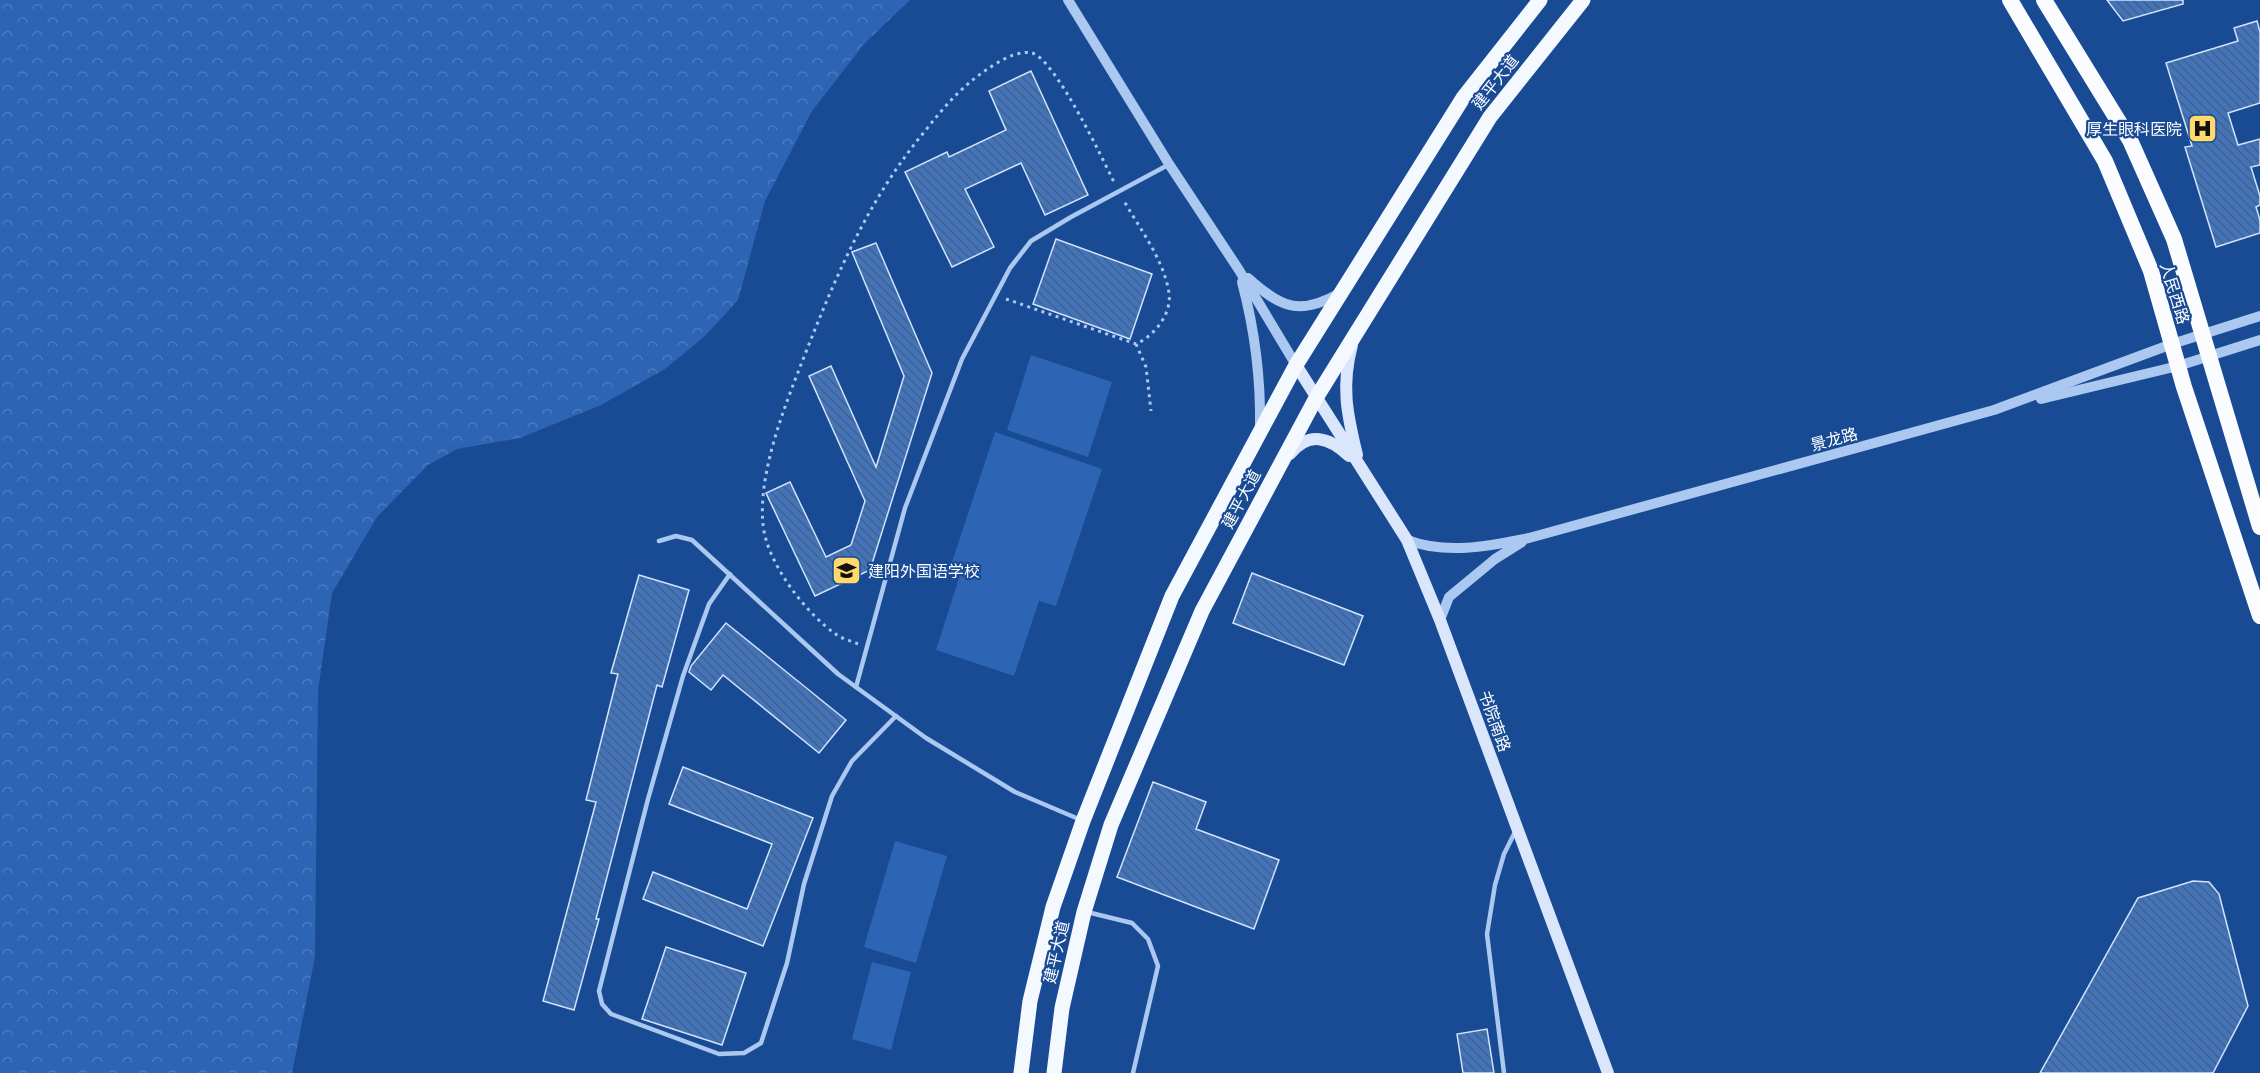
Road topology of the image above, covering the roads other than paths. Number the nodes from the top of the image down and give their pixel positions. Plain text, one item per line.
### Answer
1 (1068, 0) edge
2 (1540, 0) edge
3 (1583, 0) edge
4 (2010, 0) edge
5 (2044, 0) edge
6 (1170, 164) junction
7 (1239, 270) junction
8 (1343, 291) junction
9 (2260, 316) edge
10 (2201, 335) junction
11 (1354, 337) junction
12 (2260, 340) edge
13 (2172, 344) junction
14 (2208, 357) junction
15 (1296, 365) junction
16 (2178, 366) junction
17 (1317, 398) junction
18 (1994, 410) junction
19 (1260, 433) junction
20 (1279, 467) junction
21 (1360, 467) junction
22 (2260, 527) edge
23 (1529, 538) junction
24 (1407, 540) junction
25 (659, 541) dead end
26 (730, 574) junction
27 (2260, 616) edge
28 (1440, 620) junction
29 (856, 687) junction
30 (896, 716) junction
31 (1083, 821) junction
32 (1517, 828) junction
33 (1084, 912) junction
34 (1021, 1073) edge
35 (1054, 1073) edge
36 (1132, 1073) edge
37 (1504, 1073) edge
38 (1608, 1073) edge

1 - 6 street
2 - 8 main road, 建平大道
3 - 11 main road, 建平大道
4 - 13 highway, 人民西路
5 - 10 highway, 人民西路
6 - 7 street
6 - 29 lane
7 - 8 street
7 - 15 street
7 - 19 street
8 - 15 main road, 建平大道
9 - 10 street, 景龙路
10 - 13 street, 景龙路
10 - 14 highway, 人民西路
11 - 17 main road, 建平大道
11 - 21 main road
12 - 14 street
13 - 16 highway, 人民西路
13 - 18 street, 景龙路
14 - 16 street
14 - 22 highway, 人民西路
15 - 17 main road, 书院南路
15 - 19 main road, 建平大道
16 - 18 street
16 - 27 highway, 人民西路
17 - 20 main road, 建平大道
17 - 21 main road, 书院南路
18 - 23 street, 景龙路
19 - 31 main road, 建平大道
20 - 21 main road
20 - 33 main road, 建平大道
21 - 24 main road, 书院南路
23 - 24 street, 景龙路
23 - 28 street
24 - 28 main road, 书院南路
25 - 26 lane
26 - 29 lane
26 - 30 lane
28 - 32 main road, 书院南路
29 - 30 lane
30 - 31 lane
31 - 34 main road, 建平大道
32 - 37 lane
32 - 38 main road, 书院南路
33 - 35 main road, 建平大道
33 - 36 lane

